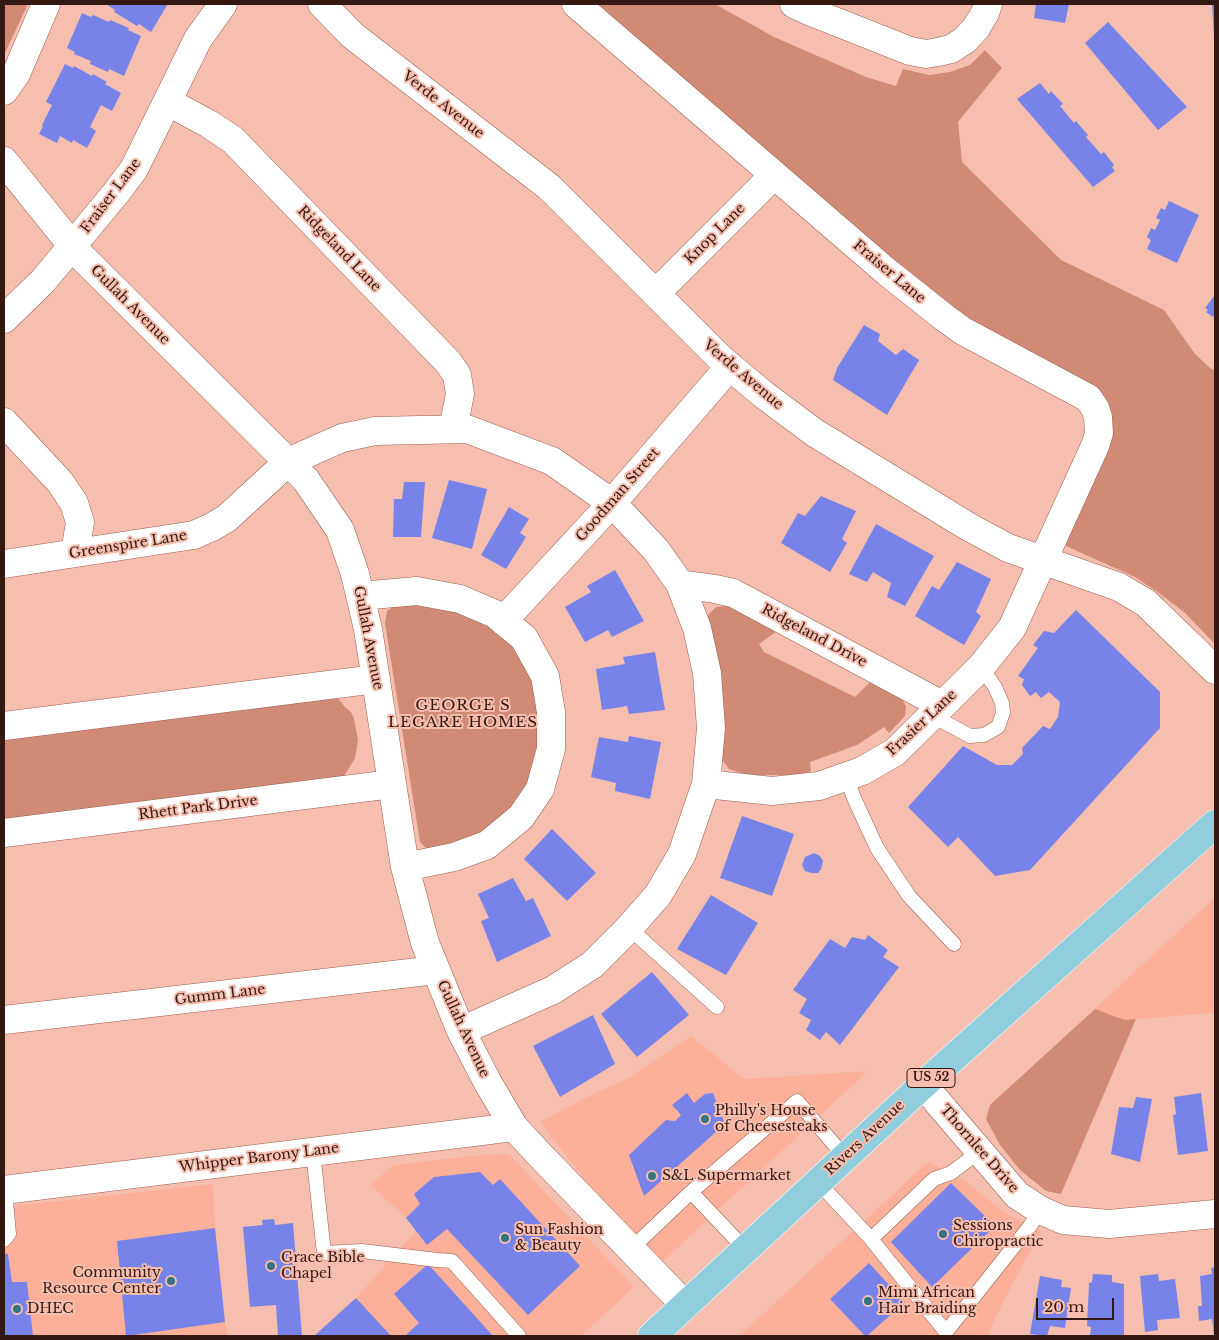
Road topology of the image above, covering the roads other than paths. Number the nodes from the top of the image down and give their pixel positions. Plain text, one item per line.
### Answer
1 (46, 4) edge
2 (222, 4) edge
3 (322, 4) edge
4 (576, 4) edge
5 (794, 4) edge
6 (988, 4) edge
7 (4, 91) edge
8 (168, 102) junction
9 (4, 161) edge
10 (774, 175) junction
11 (73, 246) junction
12 (656, 293) junction
13 (4, 319) edge
14 (730, 366) junction
15 (4, 422) edge
16 (454, 429) junction
17 (288, 462) junction
18 (612, 504) junction
19 (74, 553) junction
20 (1044, 560) junction
21 (4, 564) edge
22 (680, 584) junction
23 (360, 596) junction
24 (503, 621) junction
25 (981, 666) junction
26 (1215, 670) edge
27 (376, 679) junction
28 (937, 710) junction
29 (4, 726) edge
30 (846, 777) junction
31 (392, 784) junction
32 (706, 784) junction
33 (1215, 824) edge
34 (4, 833) edge
35 (405, 867) junction
36 (629, 928) junction
37 (954, 944) dead end
38 (436, 970) junction
39 (717, 1007) dead end
40 (4, 1020) edge
41 (461, 1031) junction
42 (923, 1085) junction
43 (514, 1127) junction
44 (980, 1151) junction
45 (313, 1152) junction
46 (845, 1157) junction
47 (818, 1182) junction
48 (4, 1190) edge
49 (692, 1192) junction
50 (1040, 1210) junction
51 (1215, 1214) edge
52 (4, 1240) edge
53 (871, 1240) junction
54 (631, 1249) junction
55 (745, 1250) junction
56 (685, 1305) junction
57 (519, 1336) edge
58 (652, 1336) edge

1 - 7 street
2 - 8 street, Fraiser Lane
3 - 12 street, Verde Avenue
4 - 10 street, Fraiser Lane
5 - 6 street
8 - 11 street, Fraiser Lane
8 - 16 street, Ridgeland Lane
9 - 11 street, Gullah Avenue
10 - 12 street, Knop Lane
10 - 20 street, Fraiser Lane
11 - 13 street, Fraiser Lane
11 - 17 street, Gullah Avenue
12 - 14 street, Verde Avenue
14 - 18 street, Goodman Street
14 - 20 street, Verde Avenue
15 - 19 street
16 - 17 street, Greenspire Lane
16 - 18 street, Greenspire Lane
17 - 19 street, Greenspire Lane
17 - 23 street, Gullah Avenue
18 - 22 street, Greenspire Lane
18 - 24 street, Goodman Street
19 - 21 street, Greenspire Lane
20 - 25 street, Frasier Lane
20 - 26 street, Verde Avenue
22 - 28 street, Ridgeland Drive
22 - 32 street, Greenspire Lane
23 - 24 street
23 - 27 street, Gullah Avenue
24 - 35 street
25 - 28 street, Frasier Lane
25 - 28 lane
27 - 29 street
27 - 31 street, Gullah Avenue
28 - 30 street, Frasier Lane
30 - 32 street, Frasier Lane
30 - 37 lane
31 - 34 street, Rhett Park Drive
31 - 35 street, Gullah Avenue
32 - 36 street, Greenspire Lane
33 - 42 main road, Rivers Avenue / US 52
35 - 38 street, Gullah Avenue
36 - 39 lane
36 - 41 street, Greenspire Lane
38 - 40 street, Gumm Lane
38 - 41 street, Gullah Avenue
41 - 43 street, Gullah Avenue
42 - 44 street, Thornlee Drive
42 - 46 main road, Rivers Avenue / US 52
43 - 45 street, Whipper Barony Lane
43 - 54 street, Gullah Avenue
44 - 50 street, Thornlee Drive
44 - 53 lane
45 - 48 street, Whipper Barony Lane
45 - 57 lane
46 - 47 main road, Rivers Avenue / US 52
46 - 49 lane
47 - 53 lane
47 - 55 main road, Rivers Avenue / US 52
48 - 52 lane
49 - 54 lane
49 - 55 lane
50 - 51 street, Thornlee Drive
50 - 53 lane
54 - 56 street, Gullah Avenue
55 - 56 main road, Rivers Avenue / US 52
56 - 58 main road, Rivers Avenue / US 52

